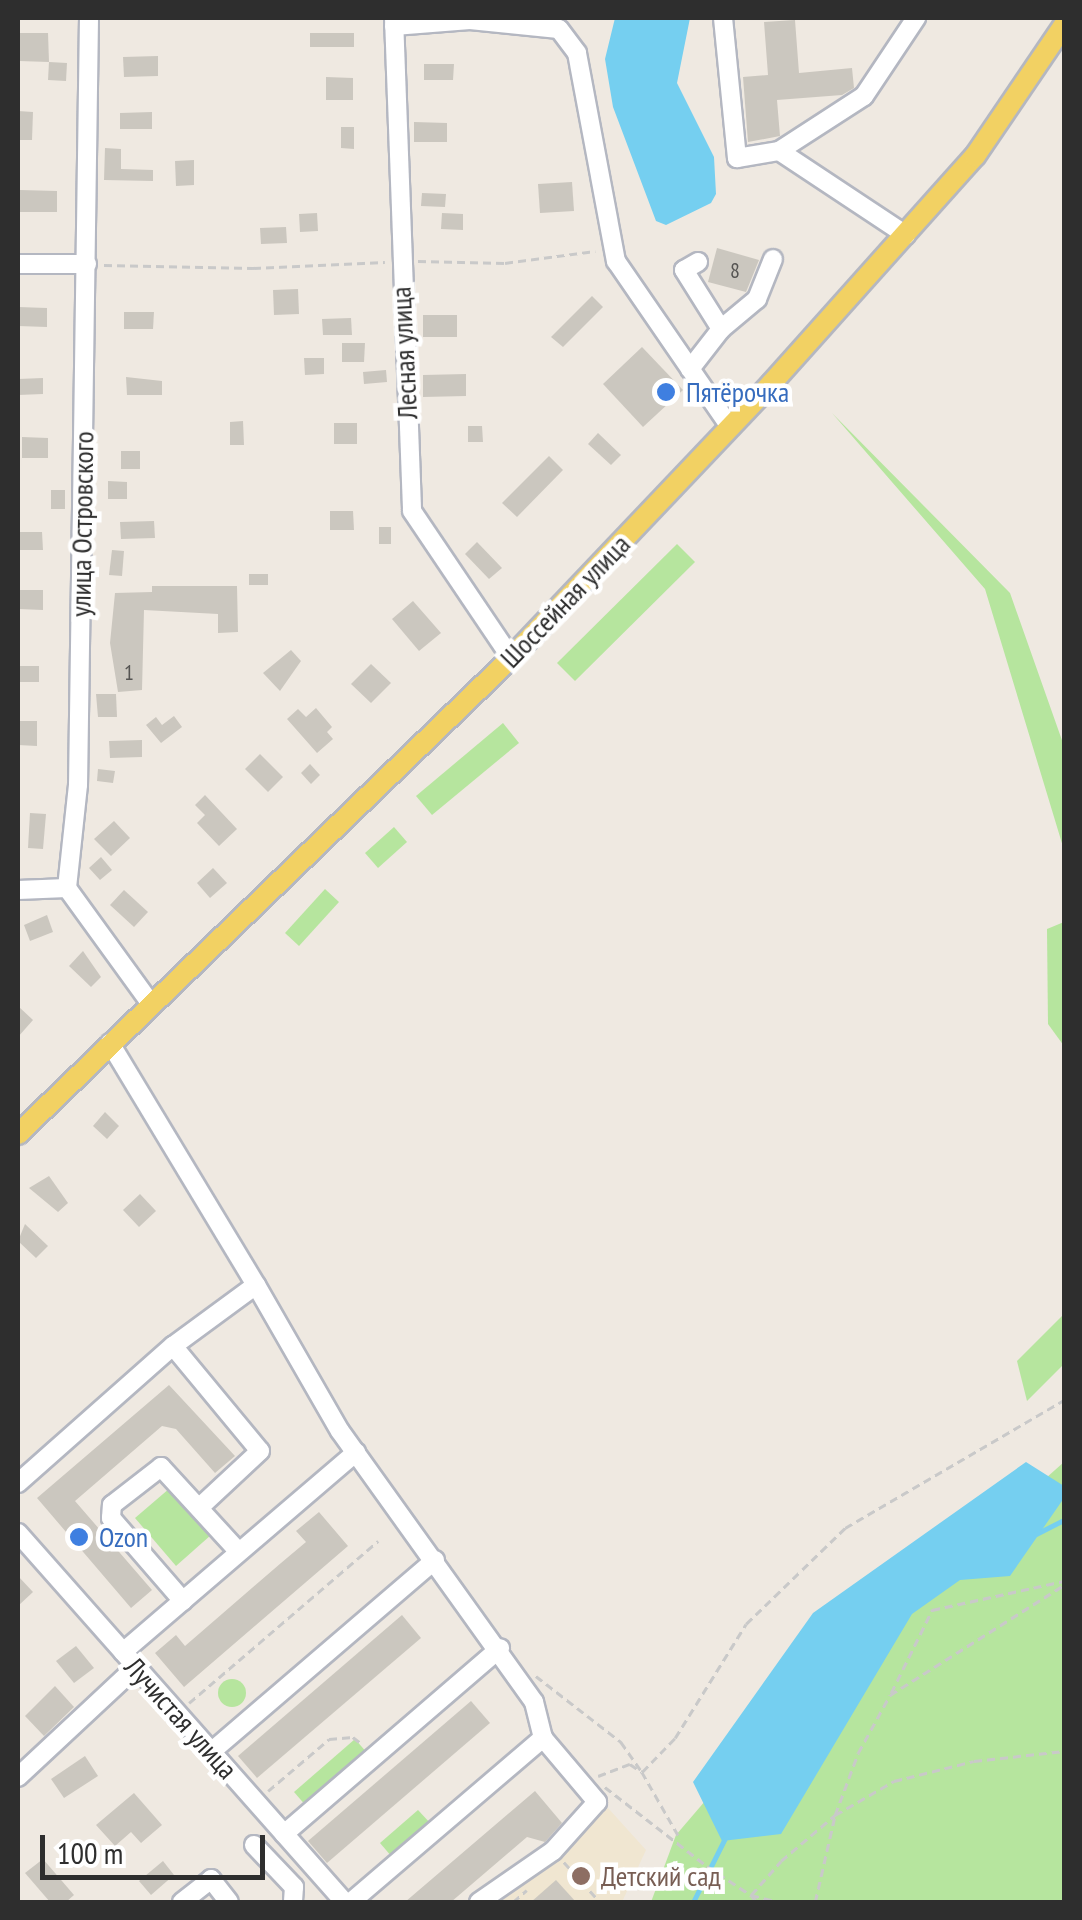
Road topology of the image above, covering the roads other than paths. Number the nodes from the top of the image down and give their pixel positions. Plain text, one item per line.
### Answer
1 (89, 18) edge
2 (724, 18) edge
3 (916, 18) edge
4 (394, 22) edge
5 (1064, 25) edge
6 (778, 152) junction
7 (906, 235) junction
8 (773, 259) dead end
9 (698, 262) dead end
10 (18, 264) edge
11 (87, 264) junction
12 (721, 329) junction
13 (690, 369) junction
14 (730, 428) junction
15 (510, 658) junction
16 (68, 888) junction
17 (18, 890) edge
18 (151, 1004) junction
19 (110, 1043) junction
20 (18, 1134) edge
21 (256, 1286) junction
22 (173, 1346) junction
23 (356, 1452) junction
24 (18, 1483) edge
25 (200, 1506) junction
26 (18, 1533) edge
27 (239, 1552) junction
28 (435, 1560) junction
29 (183, 1601) junction
30 (500, 1648) junction
31 (129, 1660) junction
32 (543, 1738) junction
33 (211, 1752) junction
34 (18, 1777) edge
35 (284, 1834) junction
36 (254, 1845) dead end
37 (182, 1902) edge
38 (229, 1902) edge
39 (293, 1902) edge
40 (348, 1902) edge
41 (479, 1902) edge

1 - 11 street, улица Островского
2 - 6 street
3 - 6 street
4 - 13 street
4 - 15 street, Лесная улица
5 - 7 main road, Шоссейная улица
6 - 7 street
7 - 14 main road, Шоссейная улица
8 - 12 street
9 - 12 street
10 - 11 street
11 - 16 street, улица Островского
12 - 13 street
13 - 14 street
14 - 15 main road, Шоссейная улица
15 - 18 main road, Шоссейная улица
16 - 17 street
16 - 18 street
18 - 19 main road, Шоссейная улица
19 - 20 main road, Шоссейная улица
19 - 21 street
21 - 22 street
21 - 23 street
22 - 24 street
22 - 25 street
23 - 27 street
23 - 28 street
25 - 27 street
25 - 29 street
26 - 31 street, Лучистая улица
27 - 29 street
28 - 30 street
28 - 33 street
29 - 31 street
30 - 32 street
30 - 35 street
31 - 33 street, Лучистая улица
31 - 34 street
32 - 40 street
32 - 41 street
33 - 35 street, Лучистая улица
35 - 40 street, Лучистая улица
36 - 39 street
37 - 38 street

